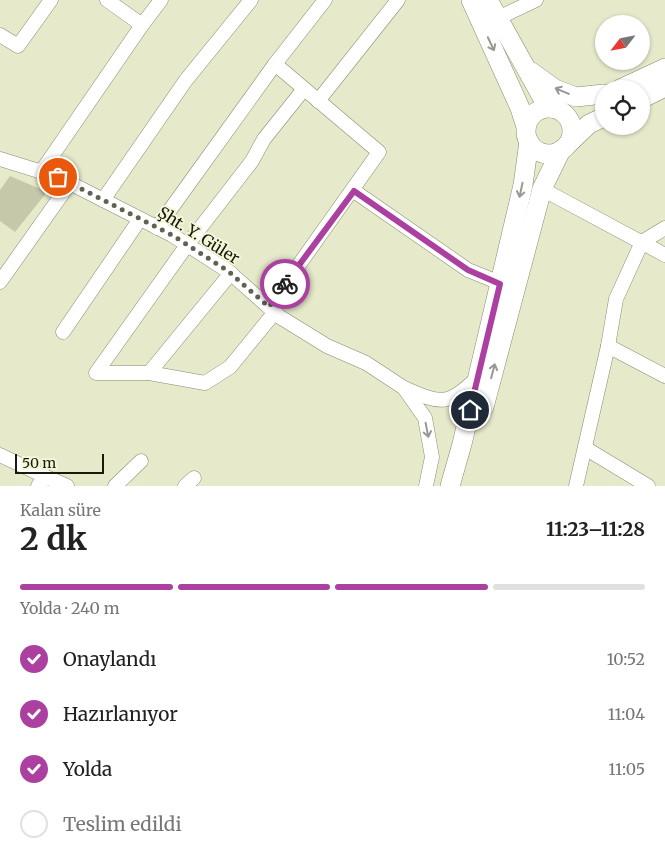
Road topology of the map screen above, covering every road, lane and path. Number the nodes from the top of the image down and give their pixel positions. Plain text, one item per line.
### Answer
1 (51, 0) edge
2 (107, 0) edge
3 (162, 0) edge
4 (251, 0) edge
5 (325, 0) edge
6 (398, 0) edge
7 (470, 0) edge
8 (488, 0) edge
9 (536, 0) edge
10 (498, 18) junction
11 (142, 25) junction
12 (0, 36) edge
13 (275, 64) junction
14 (526, 67) junction
15 (665, 68) edge
16 (639, 80) edge
17 (665, 87) edge
18 (304, 89) junction
19 (650, 94) edge
20 (595, 96) edge
21 (595, 98) edge
22 (318, 101) junction
23 (556, 110) junction
24 (595, 121) edge
25 (528, 135) junction
26 (564, 147) junction
27 (0, 159) edge
28 (41, 172) junction
29 (70, 183) junction
30 (542, 189) junction
31 (354, 191) junction
32 (103, 200) junction
33 (140, 219) junction
34 (157, 228) junction
35 (665, 228) edge
36 (642, 242) junction
37 (187, 245) junction
38 (665, 255) edge
39 (231, 273) junction
40 (1, 280) edge
41 (500, 284) junction
42 (272, 309) junction
43 (63, 332) dead end
44 (608, 346) junction
45 (149, 373) junction
46 (478, 376) junction
47 (665, 376) edge
48 (404, 388) junction
49 (585, 448) junction
50 (0, 455) edge
51 (141, 461) dead end
52 (42, 481) edge
53 (67, 486) edge
54 (115, 486) edge
55 (426, 486) edge
56 (450, 486) edge
57 (464, 486) edge
58 (576, 486) edge
59 (648, 486) edge

1 - 12 street
2 - 11 street
3 - 11 street
4 - 32 street
5 - 13 street
6 - 22 street
7 -> 25 main road
8 - 10 main road
9 - 10 street
10 - 14 main road
11 - 28 street
13 - 18 street
13 - 34 street
20 -> 14 main road
14 - 23 main road
15 - 16 main road
17 - 19 main road
18 - 22 street
18 - 37 street
21 - 23 main road
22 - 31 street
23 - 25 main road
23 - 26 main road
24 - 26 main road
25 - 26 main road
25 -> 41 main road
26 - 30 main road
27 - 28 street, Şht. Y. Güler
28 - 29 street, Şht. Y. Güler
29 - 32 street, Şht. Y. Güler
29 - 40 street
30 - 36 street
57 -> 30 main road
31 - 41 street
31 - 42 street
32 - 33 street, Şht. Y. Güler
33 - 34 street, Şht. Y. Güler
33 - 43 street
34 - 37 street, Şht. Y. Güler
35 - 36 street
36 - 38 street
36 - 44 street
37 - 39 street, Şht. Y. Güler
37 - 45 street
39 - 42 street, Şht. Y. Güler
39 - 45 street
41 - 46 main road
42 - 45 street
42 - 48 street, Şht. Y. Güler
44 - 47 street
44 - 49 street
46 - 48 street
46 - 56 main road
48 -> 55 street, Şht. Y. Güler
49 - 58 street
49 - 59 street
50 - 52 street
51 - 54 street
52 - 53 street

